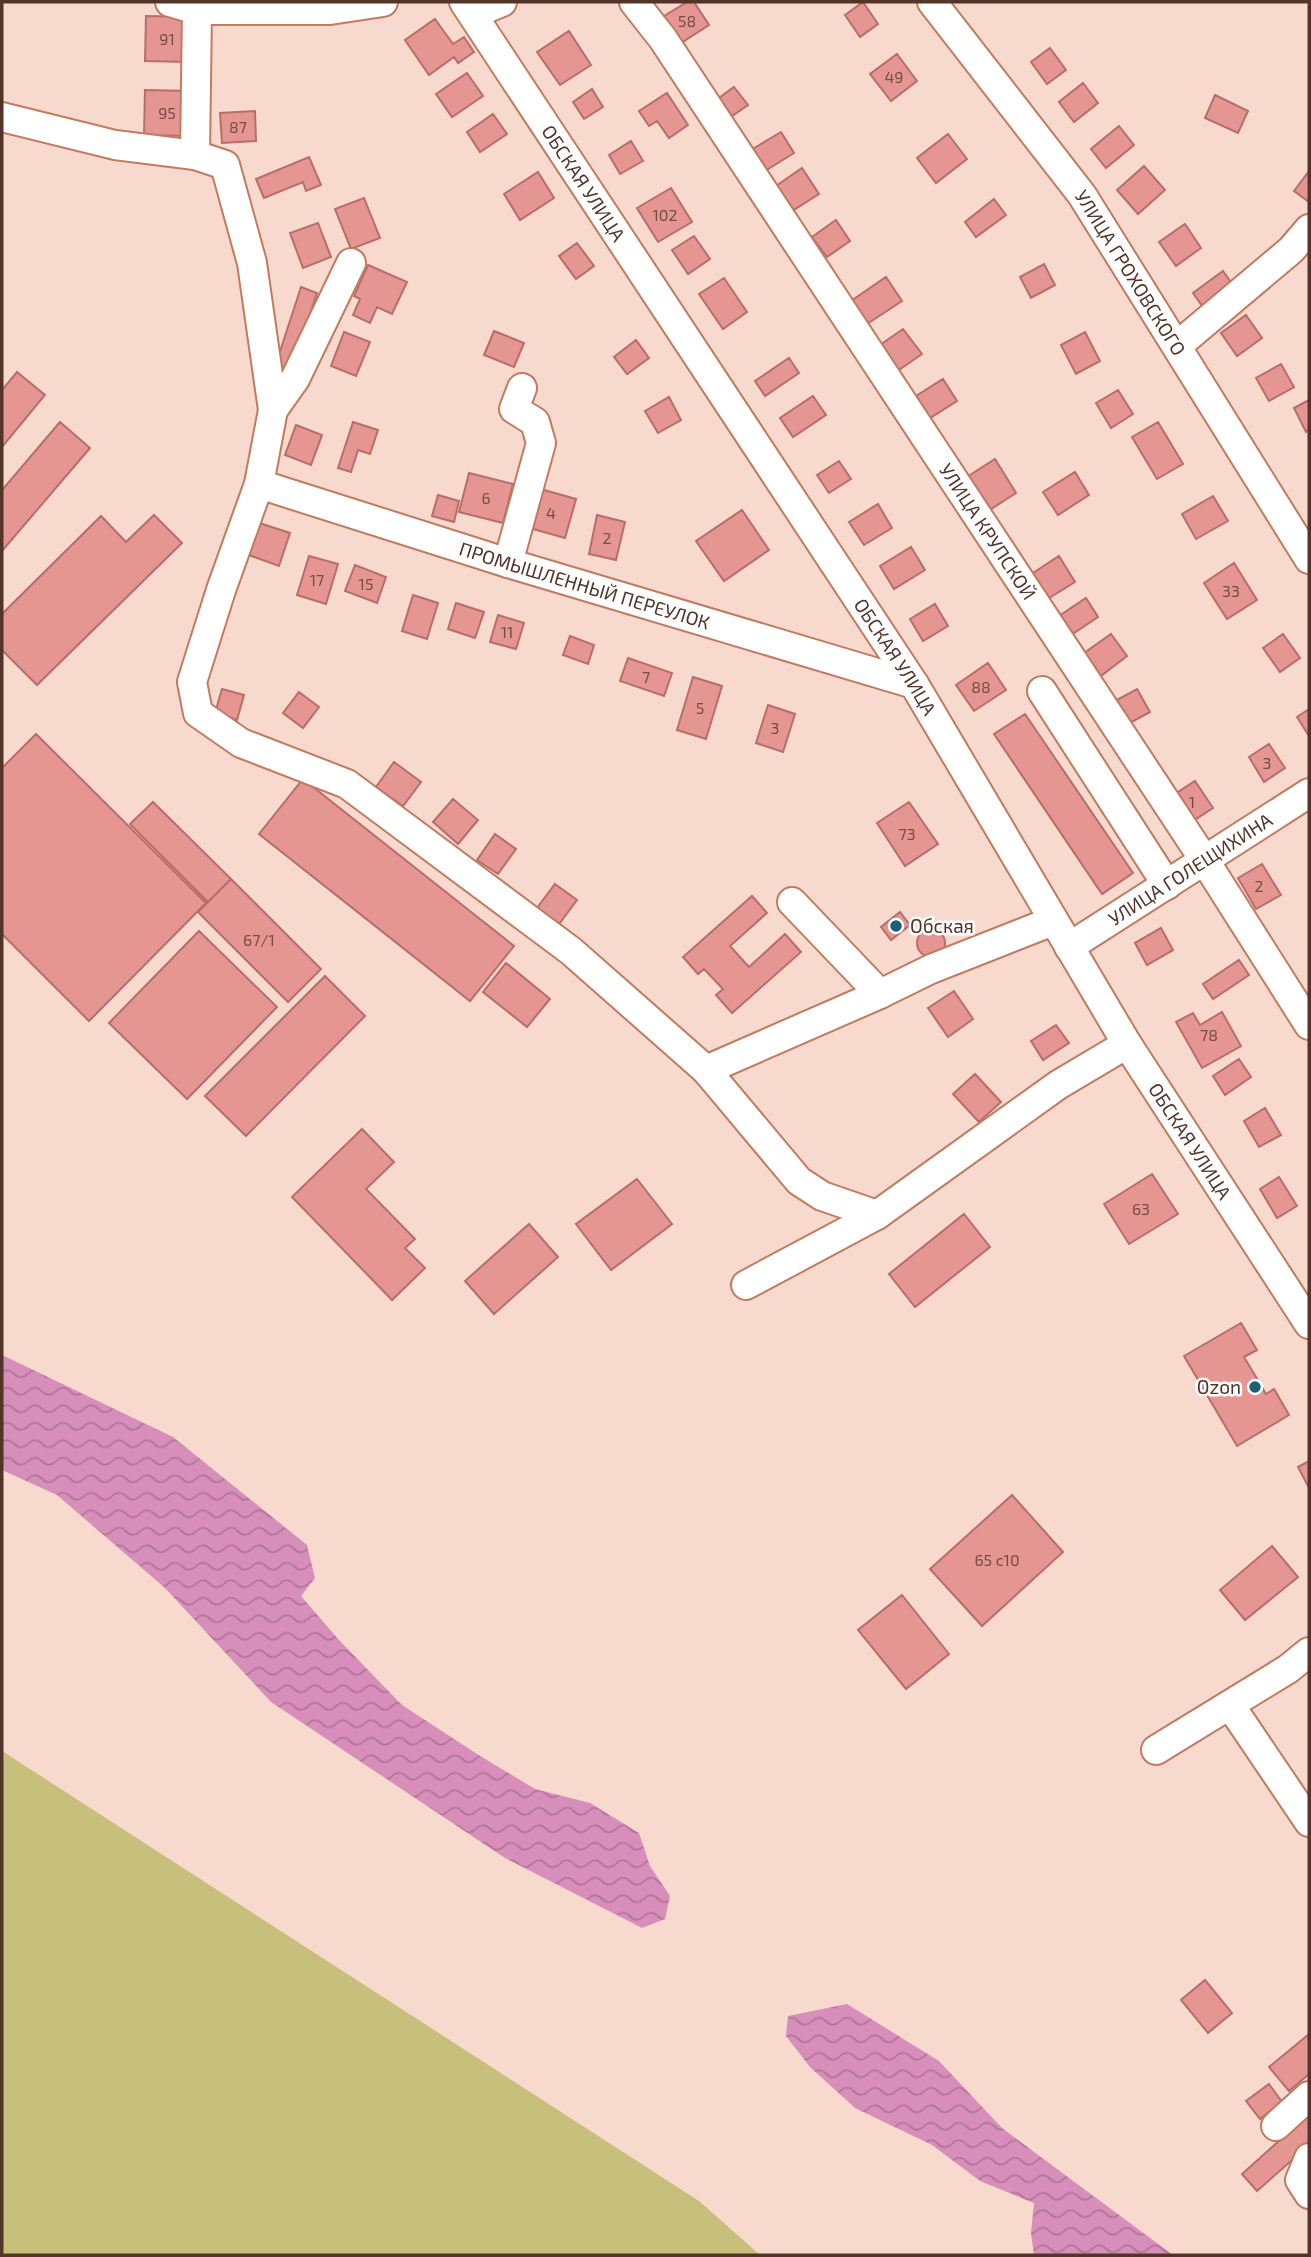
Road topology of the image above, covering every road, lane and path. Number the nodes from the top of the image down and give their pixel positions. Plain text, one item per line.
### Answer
1 (170, 2) edge
2 (383, 2) edge
3 (502, 2) edge
4 (634, 2) edge
5 (932, 2) edge
6 (468, 8) edge
7 (197, 10) junction
8 (2, 117) edge
9 (195, 155) junction
10 (1309, 229) edge
11 (351, 263) dead end
12 (1177, 346) junction
13 (522, 388) dead end
14 (273, 410) junction
15 (258, 484) junction
16 (1309, 559) edge
17 (508, 564) junction
18 (914, 684) junction
19 (1042, 691) dead end
20 (1309, 793) edge
21 (1205, 861) junction
22 (1167, 885) junction
23 (792, 902) dead end
24 (1053, 921) junction
25 (1069, 947) junction
26 (880, 994) junction
27 (1309, 1025) edge
28 (1127, 1044) junction
29 (706, 1069) junction
30 (877, 1215) junction
31 (746, 1285) dead end
32 (1309, 1323) edge
33 (1309, 1652) edge
34 (1230, 1705) junction
35 (1156, 1751) dead end
36 (1309, 1822) edge
37 (1309, 2096) edge
38 (1276, 2126) dead end
39 (1309, 2158) edge
40 (1309, 2194) edge

1 - 7 street
2 - 7 street
3 - 6 street
4 - 21 street, УЛИЦА КРУПСКОЙ
5 - 12 street, УЛИЦА ГРОХОВСКОГО
6 - 18 street, ОБСКАЯ УЛИЦА
7 - 9 street
8 - 9 street
9 - 14 street
10 - 12 street
11 - 14 street
12 - 16 street, УЛИЦА ГРОХОВСКОГО
13 - 17 street
14 - 15 street
15 - 17 street, ПРОМЫШЛЕННЫЙ ПЕРЕУЛОК
15 - 29 street
17 - 18 street, ПРОМЫШЛЕННЫЙ ПЕРЕУЛОК
18 - 24 street, ОБСКАЯ УЛИЦА
19 - 22 street
20 - 21 street, УЛИЦА ГОЛЕЩИХИНА
21 - 22 street, УЛИЦА ГОЛЕЩИХИНА
21 - 27 street, УЛИЦА КРУПСКОЙ
22 - 25 street, УЛИЦА ГОЛЕЩИХИНА
23 - 26 street
24 - 25 street, ОБСКАЯ УЛИЦА
24 - 26 street
25 - 28 street, ОБСКАЯ УЛИЦА
26 - 29 street
28 - 30 street
28 - 32 street, ОБСКАЯ УЛИЦА
29 - 30 street
30 - 31 street
33 - 34 street
34 - 35 street
34 - 36 street
37 - 38 street
39 - 40 street

